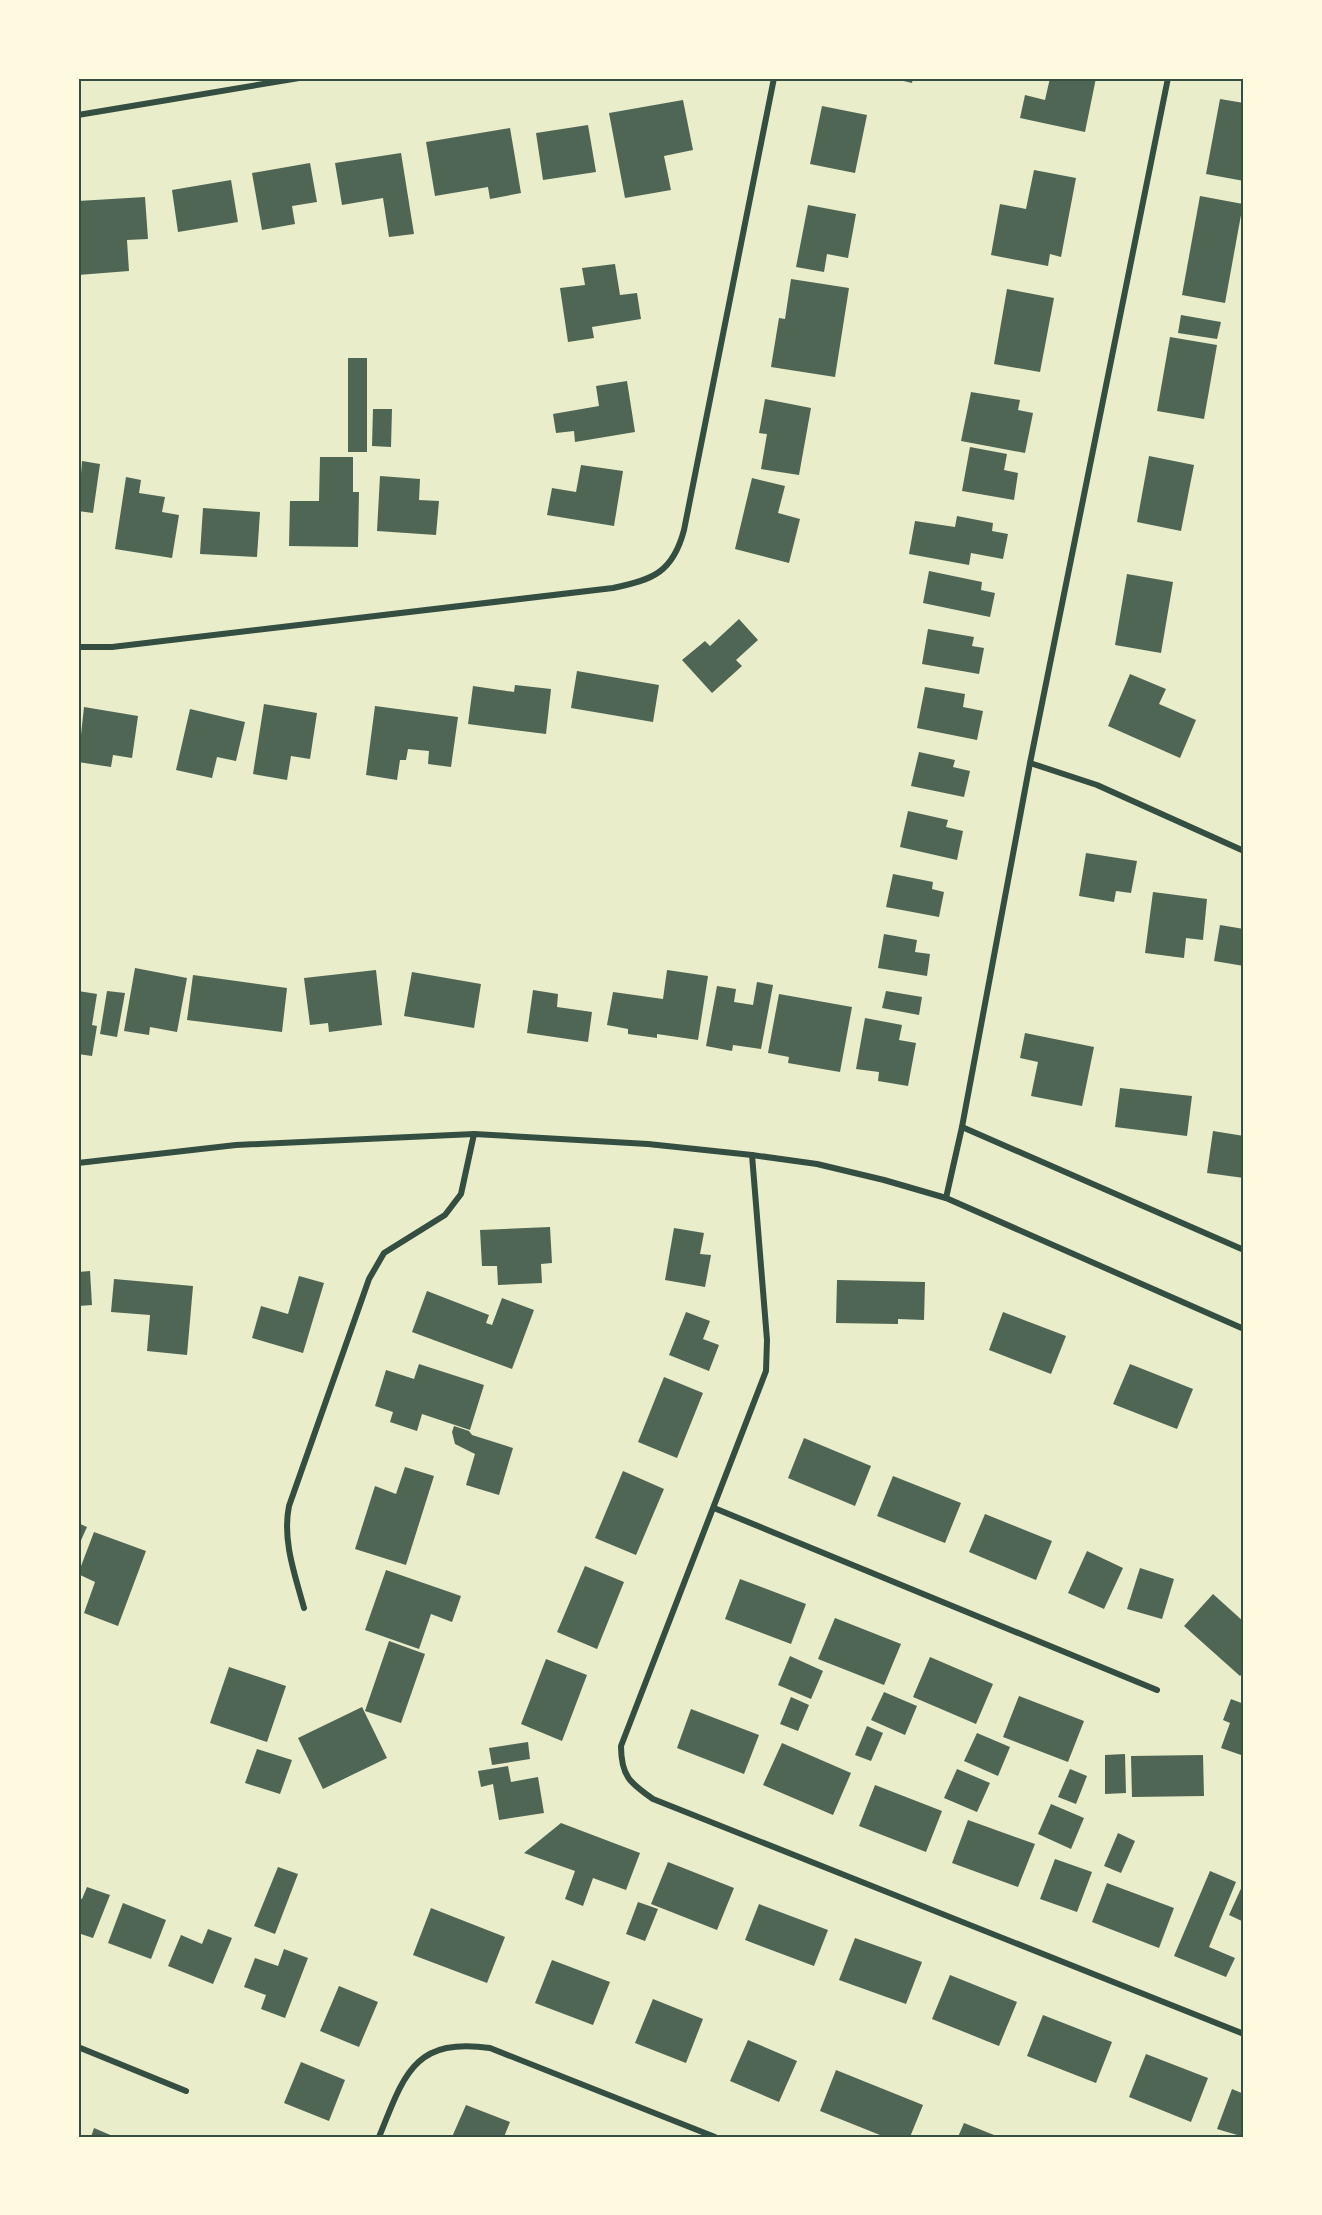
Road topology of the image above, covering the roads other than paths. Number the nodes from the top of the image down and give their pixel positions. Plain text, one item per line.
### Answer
1 (299, 78) edge
2 (774, 78) edge
3 (1168, 78) edge
4 (78, 115) edge
5 (78, 647) edge
6 (1030, 764) junction
7 (1244, 851) edge
8 (962, 1127) junction
9 (474, 1134) junction
10 (752, 1155) junction
11 (78, 1163) edge
12 (946, 1198) junction
13 (1244, 1250) edge
14 (1244, 1329) edge
15 (714, 1508) junction
16 (304, 1608) dead end
17 (1157, 1690) dead end
18 (1244, 2034) edge
19 (78, 2047) edge
20 (186, 2091) dead end
21 (380, 2137) edge
22 (715, 2137) edge

1 - 4 street
2 - 5 street
3 - 6 street
6 - 7 street
6 - 8 street
8 - 12 street
8 - 13 street
9 - 10 street
9 - 11 street
9 - 16 street
10 - 12 street
10 - 15 street
12 - 14 street
15 - 17 street
15 - 18 street
19 - 20 street
21 - 22 street

